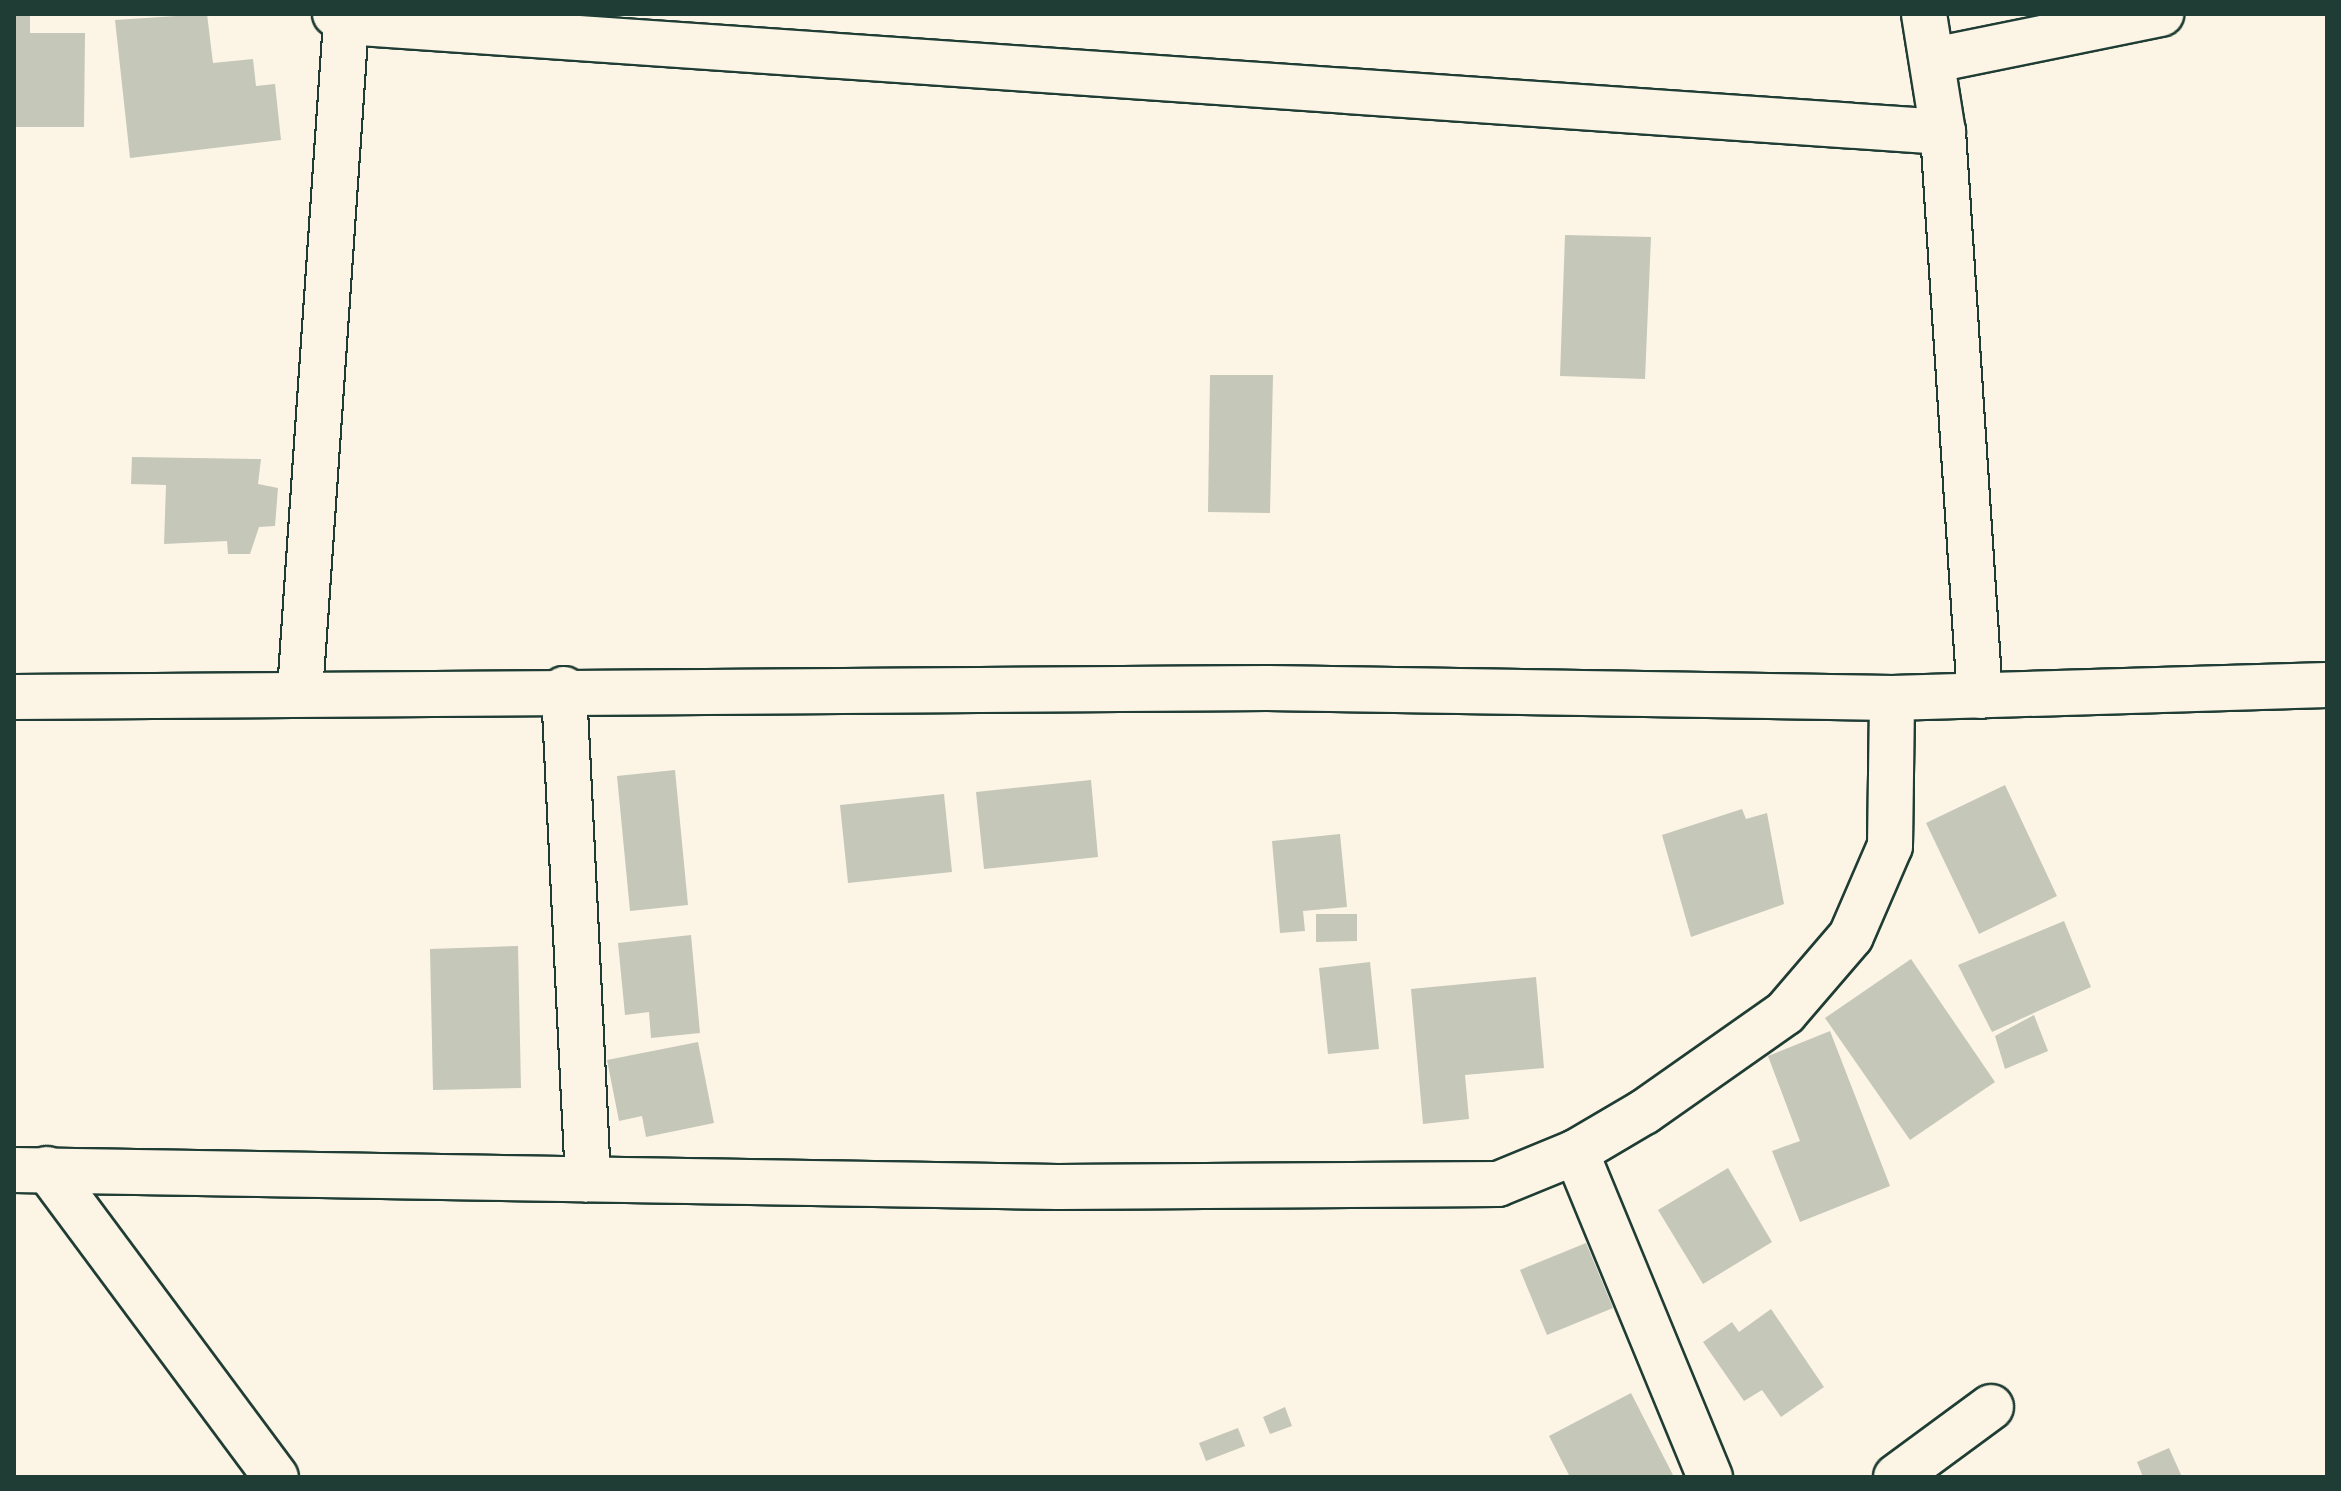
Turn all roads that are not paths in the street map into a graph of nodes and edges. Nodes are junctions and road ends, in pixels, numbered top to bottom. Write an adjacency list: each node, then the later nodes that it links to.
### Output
1 (1924, 14): 4 (street)
2 (2161, 14): 4 (street)
3 (341, 18): 5 (street); 8 (street)
4 (1934, 60): 5 (street)
5 (1943, 132): 9 (street)
6 (2327, 685): 9 (street)
7 (564, 689): 8 (street); 11 (street); 14 (street)
8 (300, 692): 10 (street)
9 (1980, 696): 11 (street)
10 (14, 697)
11 (1892, 698): 12 (street)
12 (1576, 1152): 14 (street); 17 (street)
13 (30, 1170): 14 (street); 16 (street)
14 (588, 1179)
15 (1991, 1407): 18 (street)
16 (276, 1477)
17 (1710, 1477)
18 (1896, 1477)

